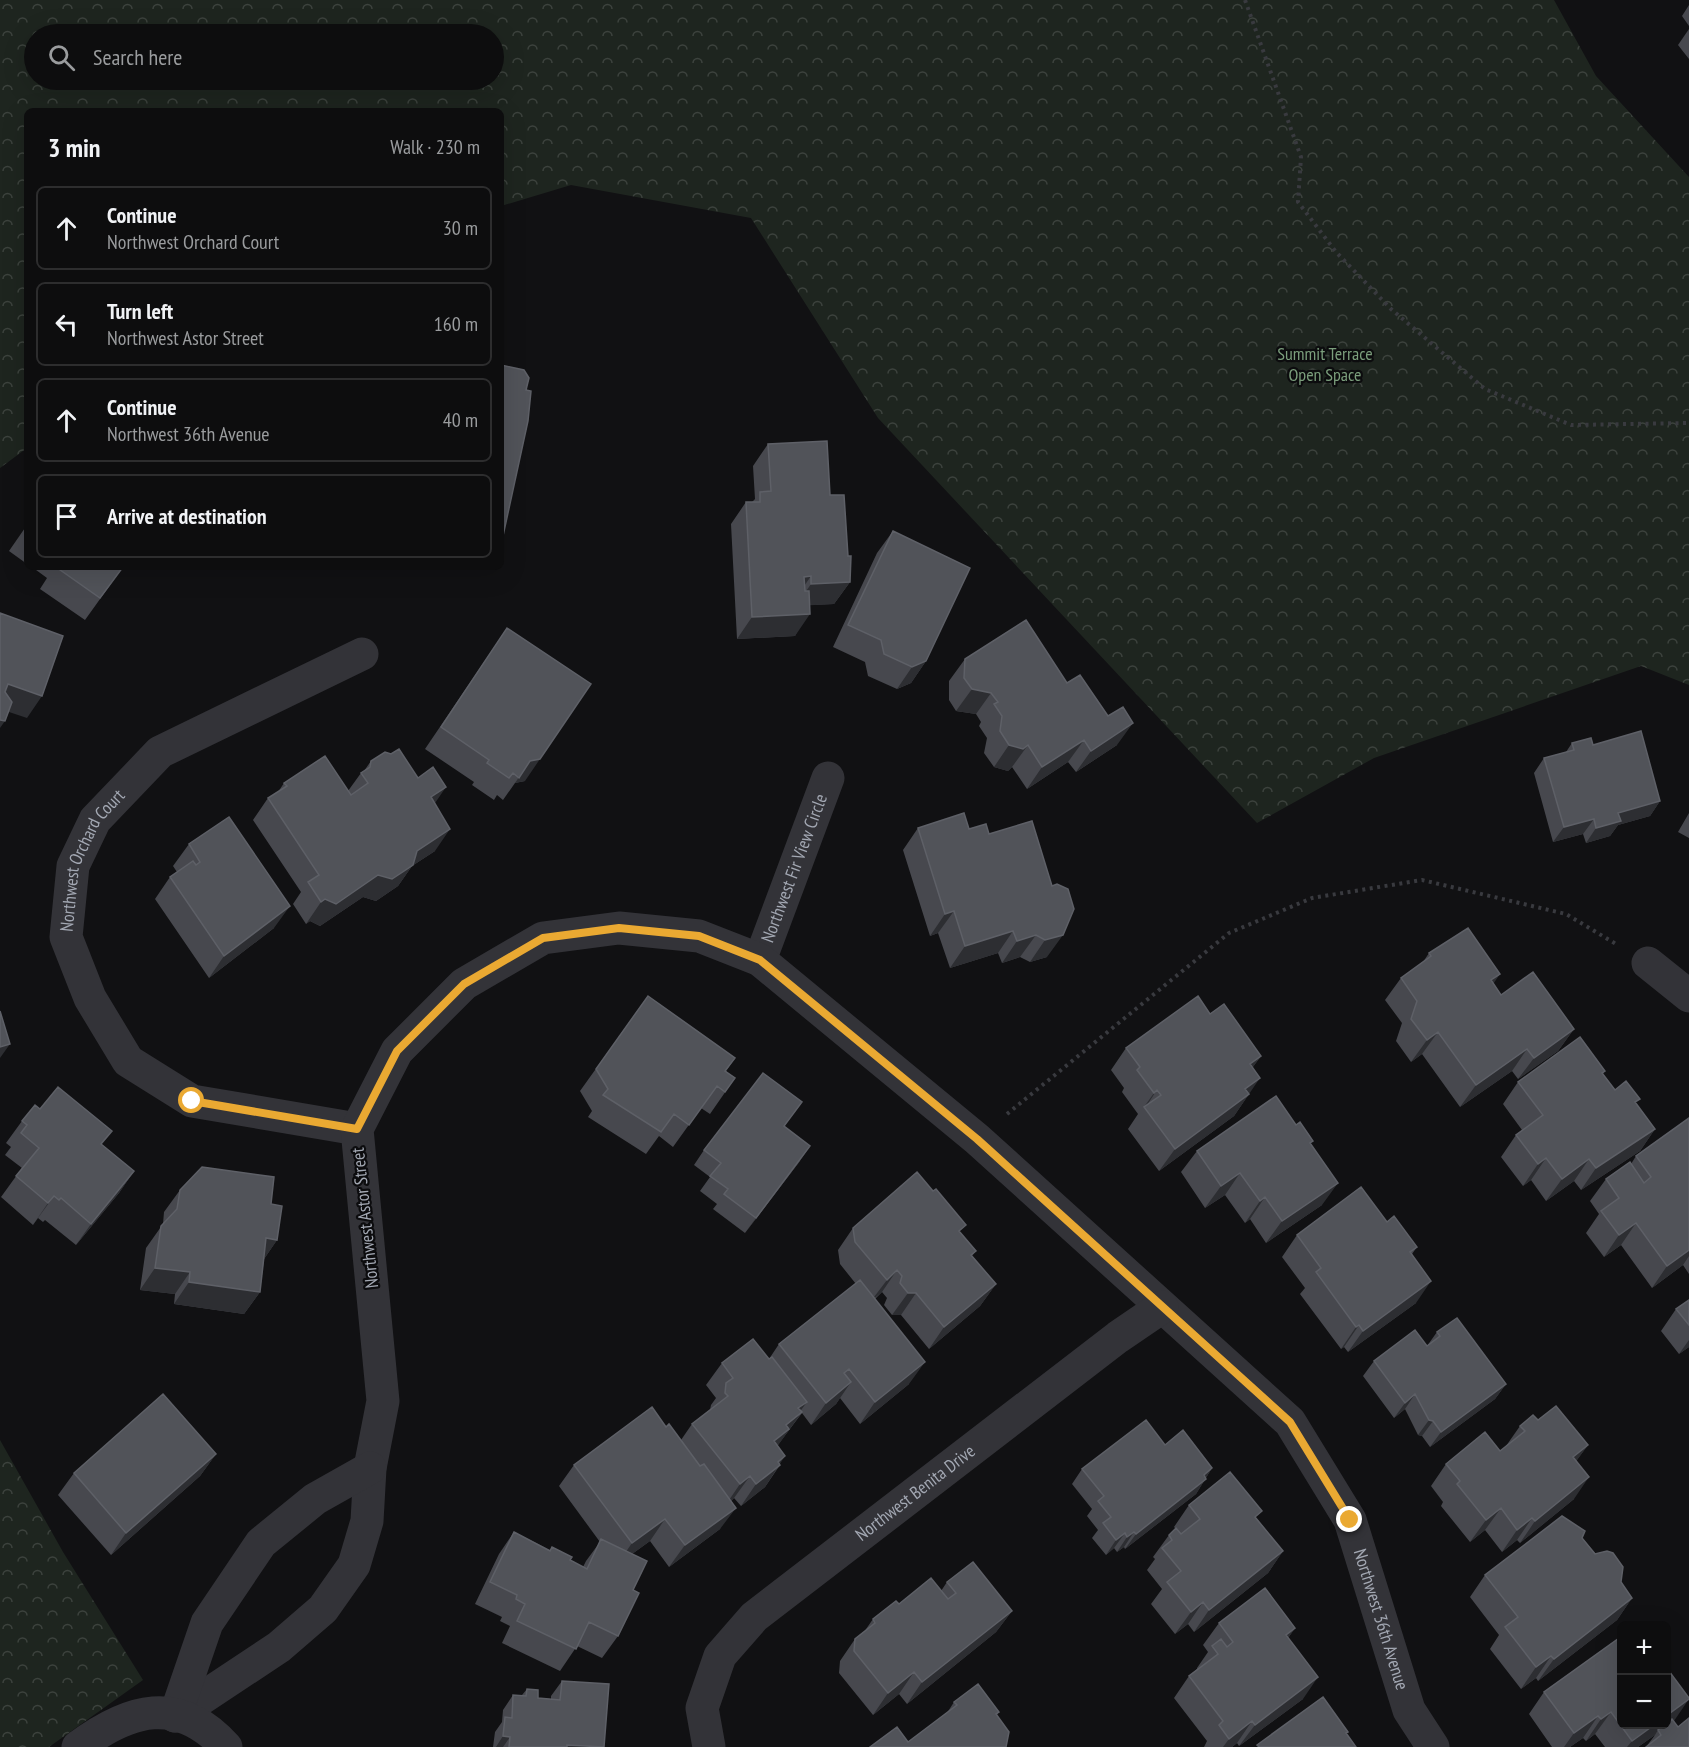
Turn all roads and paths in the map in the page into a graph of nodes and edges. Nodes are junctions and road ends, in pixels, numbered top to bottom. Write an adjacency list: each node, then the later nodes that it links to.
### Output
1 (1245, 0): 2 (path)
2 (1689, 423)
3 (362, 654): 8 (street, Northwest Orchard Court)
4 (828, 778): 5 (street, Northwest Fir View Circle)
5 (760, 960): 8 (street, Northwest Astor Street); 9 (street, Northwest Astor Street)
6 (1648, 963): 7 (street); 9 (path)
7 (1689, 996)
8 (357, 1129): 11 (street, Northwest Astor Street)
9 (977, 1139): 10 (street, Northwest Astor Street)
10 (1162, 1306): 15 (street, Northwest Benita Drive); 16 (street, Northwest 36th Avenue)
11 (370, 1468): 12 (street); 12 (street, Northwest Astor Street)
12 (175, 1716): 13 (street); 14 (street)
13 (78, 1747)
14 (226, 1747)
15 (710, 1747)
16 (1433, 1747)

